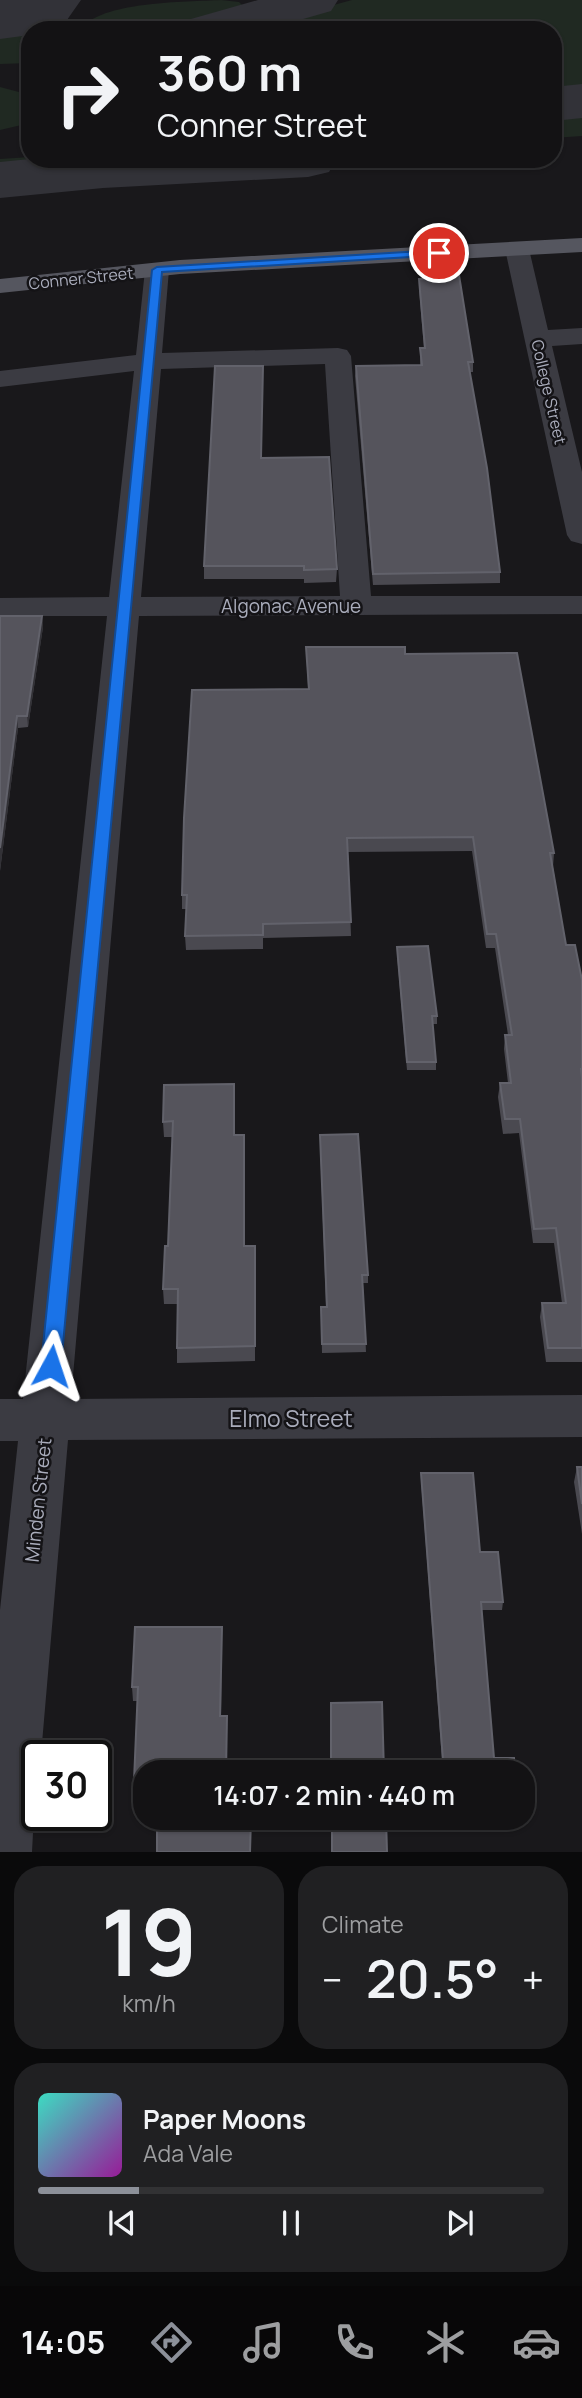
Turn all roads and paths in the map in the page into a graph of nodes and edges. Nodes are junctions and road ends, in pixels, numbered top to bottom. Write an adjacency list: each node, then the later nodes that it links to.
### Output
1 (582, 245): 2 (main road, Conner Street)
2 (517, 249): 3 (main road, Conner Street); 6 (street, College Street)
3 (157, 270): 4 (main road, Conner Street); 7 (street, Minden Street)
4 (0, 286)
5 (582, 336): 6 (street)
6 (537, 339): 9 (street, College Street)
7 (148, 361): 8 (street); 11 (street); 13 (street, Minden Street)
8 (0, 379)
9 (582, 535)
10 (582, 605): 11 (street, Algonac Avenue)
11 (356, 606): 13 (street, Algonac Avenue)
12 (0, 607): 13 (street, Algonac Avenue)
13 (123, 607): 15 (street, Minden Street)
14 (582, 1416): 15 (street, Elmo Street)
15 (23, 1420): 16 (street, Minden Street)
16 (3, 1852)

